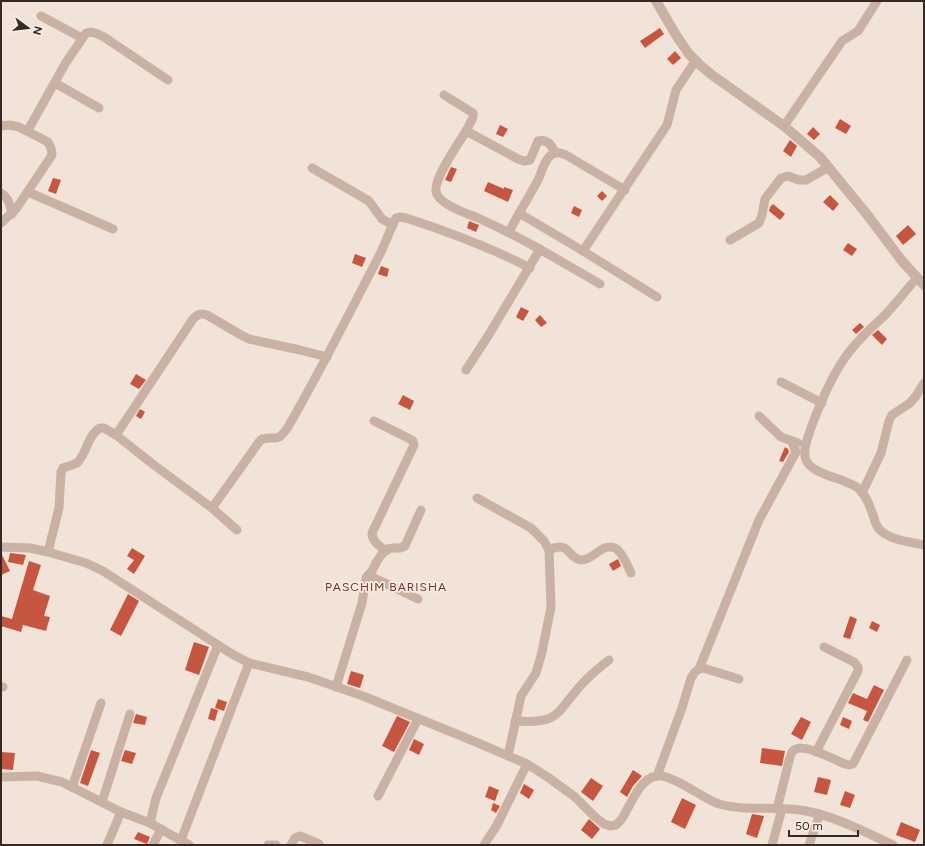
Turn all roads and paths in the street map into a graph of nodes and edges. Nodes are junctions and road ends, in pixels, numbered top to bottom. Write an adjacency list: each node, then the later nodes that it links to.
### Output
1 (656, 1): 5 (street)
2 (877, 1): 11 (street)
3 (41, 16): 4 (street)
4 (82, 38): 6 (street); 7 (street)
5 (696, 60): 11 (street); 17 (street)
6 (168, 80)
7 (55, 83): 9 (street); 13 (street)
8 (444, 95): 12 (street)
9 (99, 108)
10 (1, 126): 13 (street)
11 (784, 126): 15 (street)
12 (467, 129): 14 (street); 25 (street)
13 (28, 130): 18 (street)
14 (555, 153): 17 (street); 20 (street)
15 (829, 167): 26 (street); 30 (street)
16 (312, 168): 23 (street)
17 (625, 190): 28 (street)
18 (28, 192): 21 (street); 24 (street)
19 (1, 193): 21 (street)
20 (519, 213): 25 (street); 28 (street)
21 (12, 214): 22 (street)
22 (1, 223)
23 (393, 225): 29 (street); 33 (street)
24 (113, 229)
25 (509, 232): 27 (street)
26 (730, 240)
27 (540, 249): 29 (street); 31 (street)
28 (583, 250): 32 (street)
29 (530, 268): 34 (street)
30 (920, 282): 37 (street)
31 (600, 284)
32 (657, 297)
33 (327, 358): 40 (street); 45 (street)
34 (466, 370)
35 (781, 382): 37 (street)
36 (924, 383): 43 (street)
37 (822, 403): 42 (street)
38 (759, 416): 41 (street)
39 (374, 420): 51 (street)
40 (116, 435): 45 (street); 52 (street)
41 (792, 442): 42 (street); 61 (street)
42 (806, 445): 43 (street)
43 (862, 493): 48 (street)
44 (477, 498): 50 (street)
45 (212, 508): 47 (street)
46 (421, 510): 51 (street)
47 (237, 530)
48 (924, 545)
49 (1, 547): 52 (street)
50 (549, 550): 53 (street); 67 (street)
51 (386, 551): 54 (street)
52 (48, 552): 56 (street)
53 (631, 573)
54 (368, 575): 55 (street); 63 (street)
55 (418, 599)
56 (218, 644): 60 (street); 79 (street)
57 (824, 648): 68 (street)
58 (609, 660): 67 (street)
59 (907, 660): 68 (street)
60 (249, 663): 63 (street); 81 (street)
61 (698, 669): 62 (street); 71 (street)
62 (739, 678)
63 (336, 687): 66 (street)
64 (101, 703): 73 (street)
65 (130, 714): 75 (street)
66 (418, 719): 69 (street); 74 (street)
67 (515, 721): 69 (street)
68 (816, 752): 76 (street)
69 (508, 756): 70 (street)
70 (527, 764): 71 (street); 88 (street)
71 (656, 776): 76 (street)
72 (1, 777): 73 (street)
73 (72, 787): 75 (street)
74 (378, 796)
75 (102, 802): 77 (street)
76 (779, 809): 78 (street); 89 (street)
77 (121, 812): 79 (street); 83 (street)
78 (820, 814): 90 (street); 91 (street)
79 (150, 823): 80 (street)
80 (161, 829): 81 (street); 84 (street)
81 (185, 843)
82 (319, 844): 87 (street)
83 (107, 845)
84 (153, 845)
85 (268, 845): 86 (street)
86 (276, 845)
87 (291, 845)
88 (484, 845)
89 (772, 845)
90 (809, 845)
91 (893, 845)

